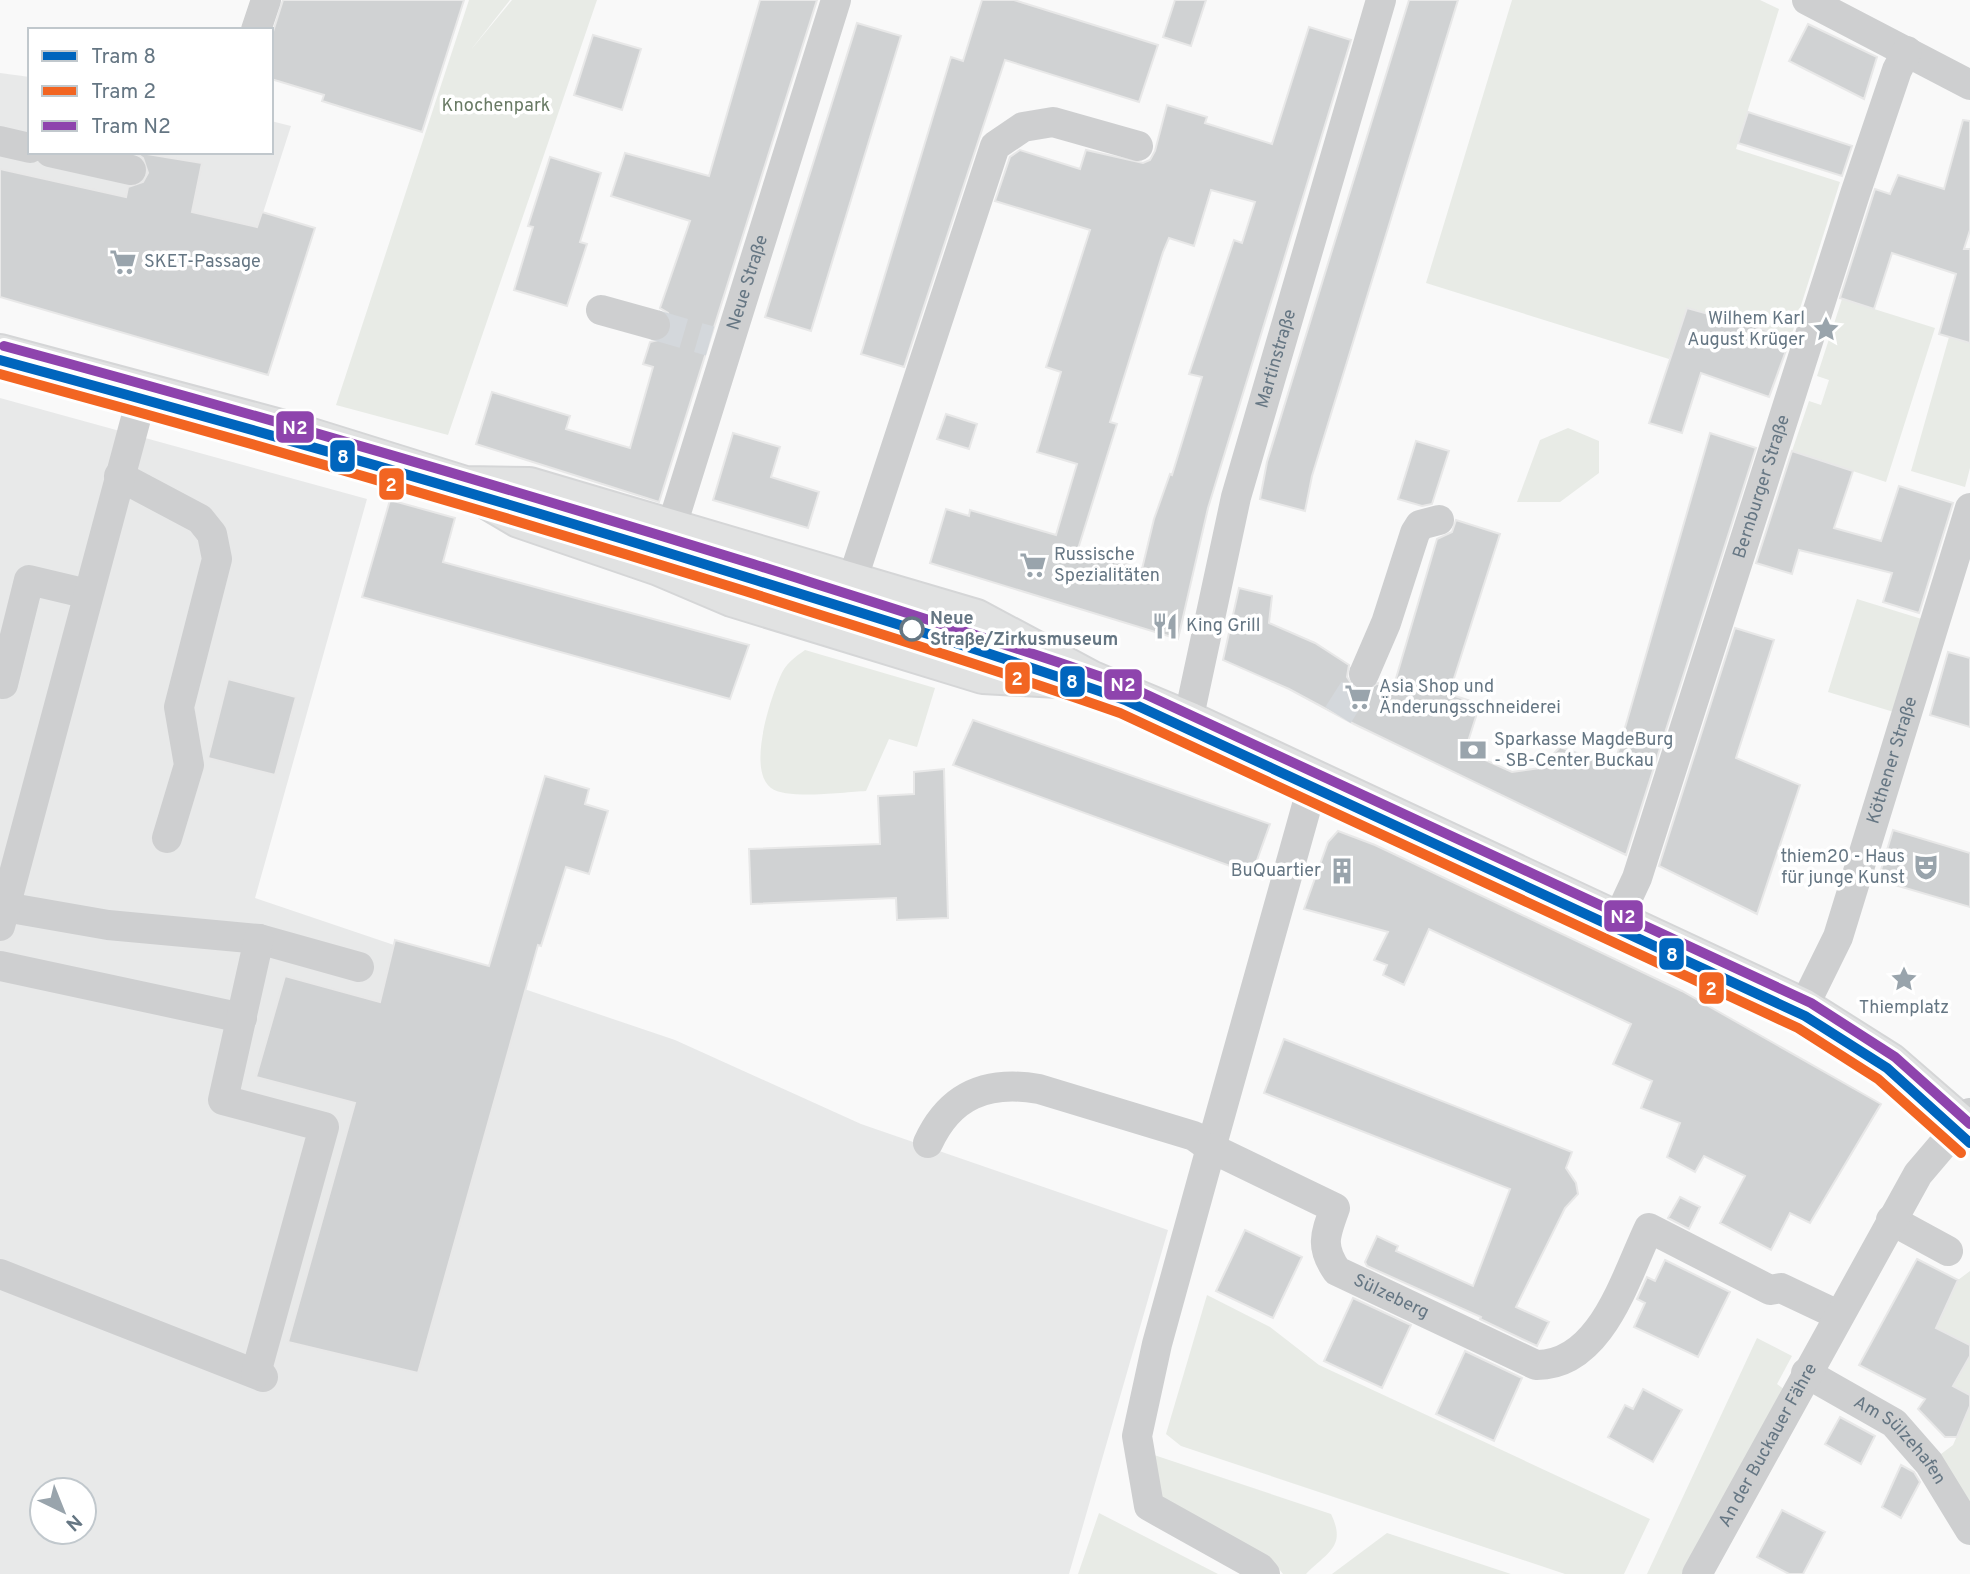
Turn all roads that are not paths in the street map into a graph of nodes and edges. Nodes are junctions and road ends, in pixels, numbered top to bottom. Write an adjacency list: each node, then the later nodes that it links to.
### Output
1 (266, 0): 5 (street)
2 (836, 0): 20 (street, Neue Straße)
3 (1381, 0): 26 (street, Martinstraße)
4 (1807, 0): 6 (street)
5 (257, 28)
6 (1907, 51): 7 (street); 30 (street, Bernburger Straße)
7 (1970, 85)
8 (0, 141): 10 (street)
9 (1138, 146): 21 (street)
10 (28, 148)
11 (59, 154): 12 (street)
12 (131, 170)
13 (601, 310): 14 (street)
14 (655, 325)
15 (0, 354): 16 (main road)
16 (142, 392): 17 (street); 20 (main road)
17 (120, 477): 22 (street); 28 (street)
18 (1970, 508): 34 (street, Köthener Straße)
19 (1439, 520): 23 (street)
20 (665, 548): 21 (main road); 24 (main road)
21 (851, 584): 24 (main road)
22 (88, 594): 25 (street); 29 (street)
23 (1364, 674)
24 (1090, 680): 26 (main road)
25 (3, 684)
26 (1188, 721): 27 (main road)
27 (1314, 780): 30 (main road); 38 (street)
28 (167, 838)
29 (3, 917): 31 (street)
30 (1617, 921): 34 (main road)
31 (260, 939): 33 (street); 35 (street)
32 (0, 966): 35 (street)
33 (359, 967)
34 (1803, 1008): 36 (main road)
35 (242, 1018): 41 (street)
36 (1967, 1129): 39 (street, An der Buckauer Fähre)
37 (928, 1143): 38 (street, Sülzeberg)
38 (1211, 1148): 42 (street, Sülzeberg); 45 (street)
39 (1891, 1220): 40 (street); 42 (street, An der Buckauer Fähre)
40 (1948, 1251)
41 (0, 1274)
42 (1838, 1315): 43 (street, An der Buckauer Fähre)
43 (1806, 1373): 44 (street, Am Sülzehafen); 46 (street, An der Buckauer Fähre)
44 (1970, 1530)
45 (1265, 1574)
46 (1697, 1574)

